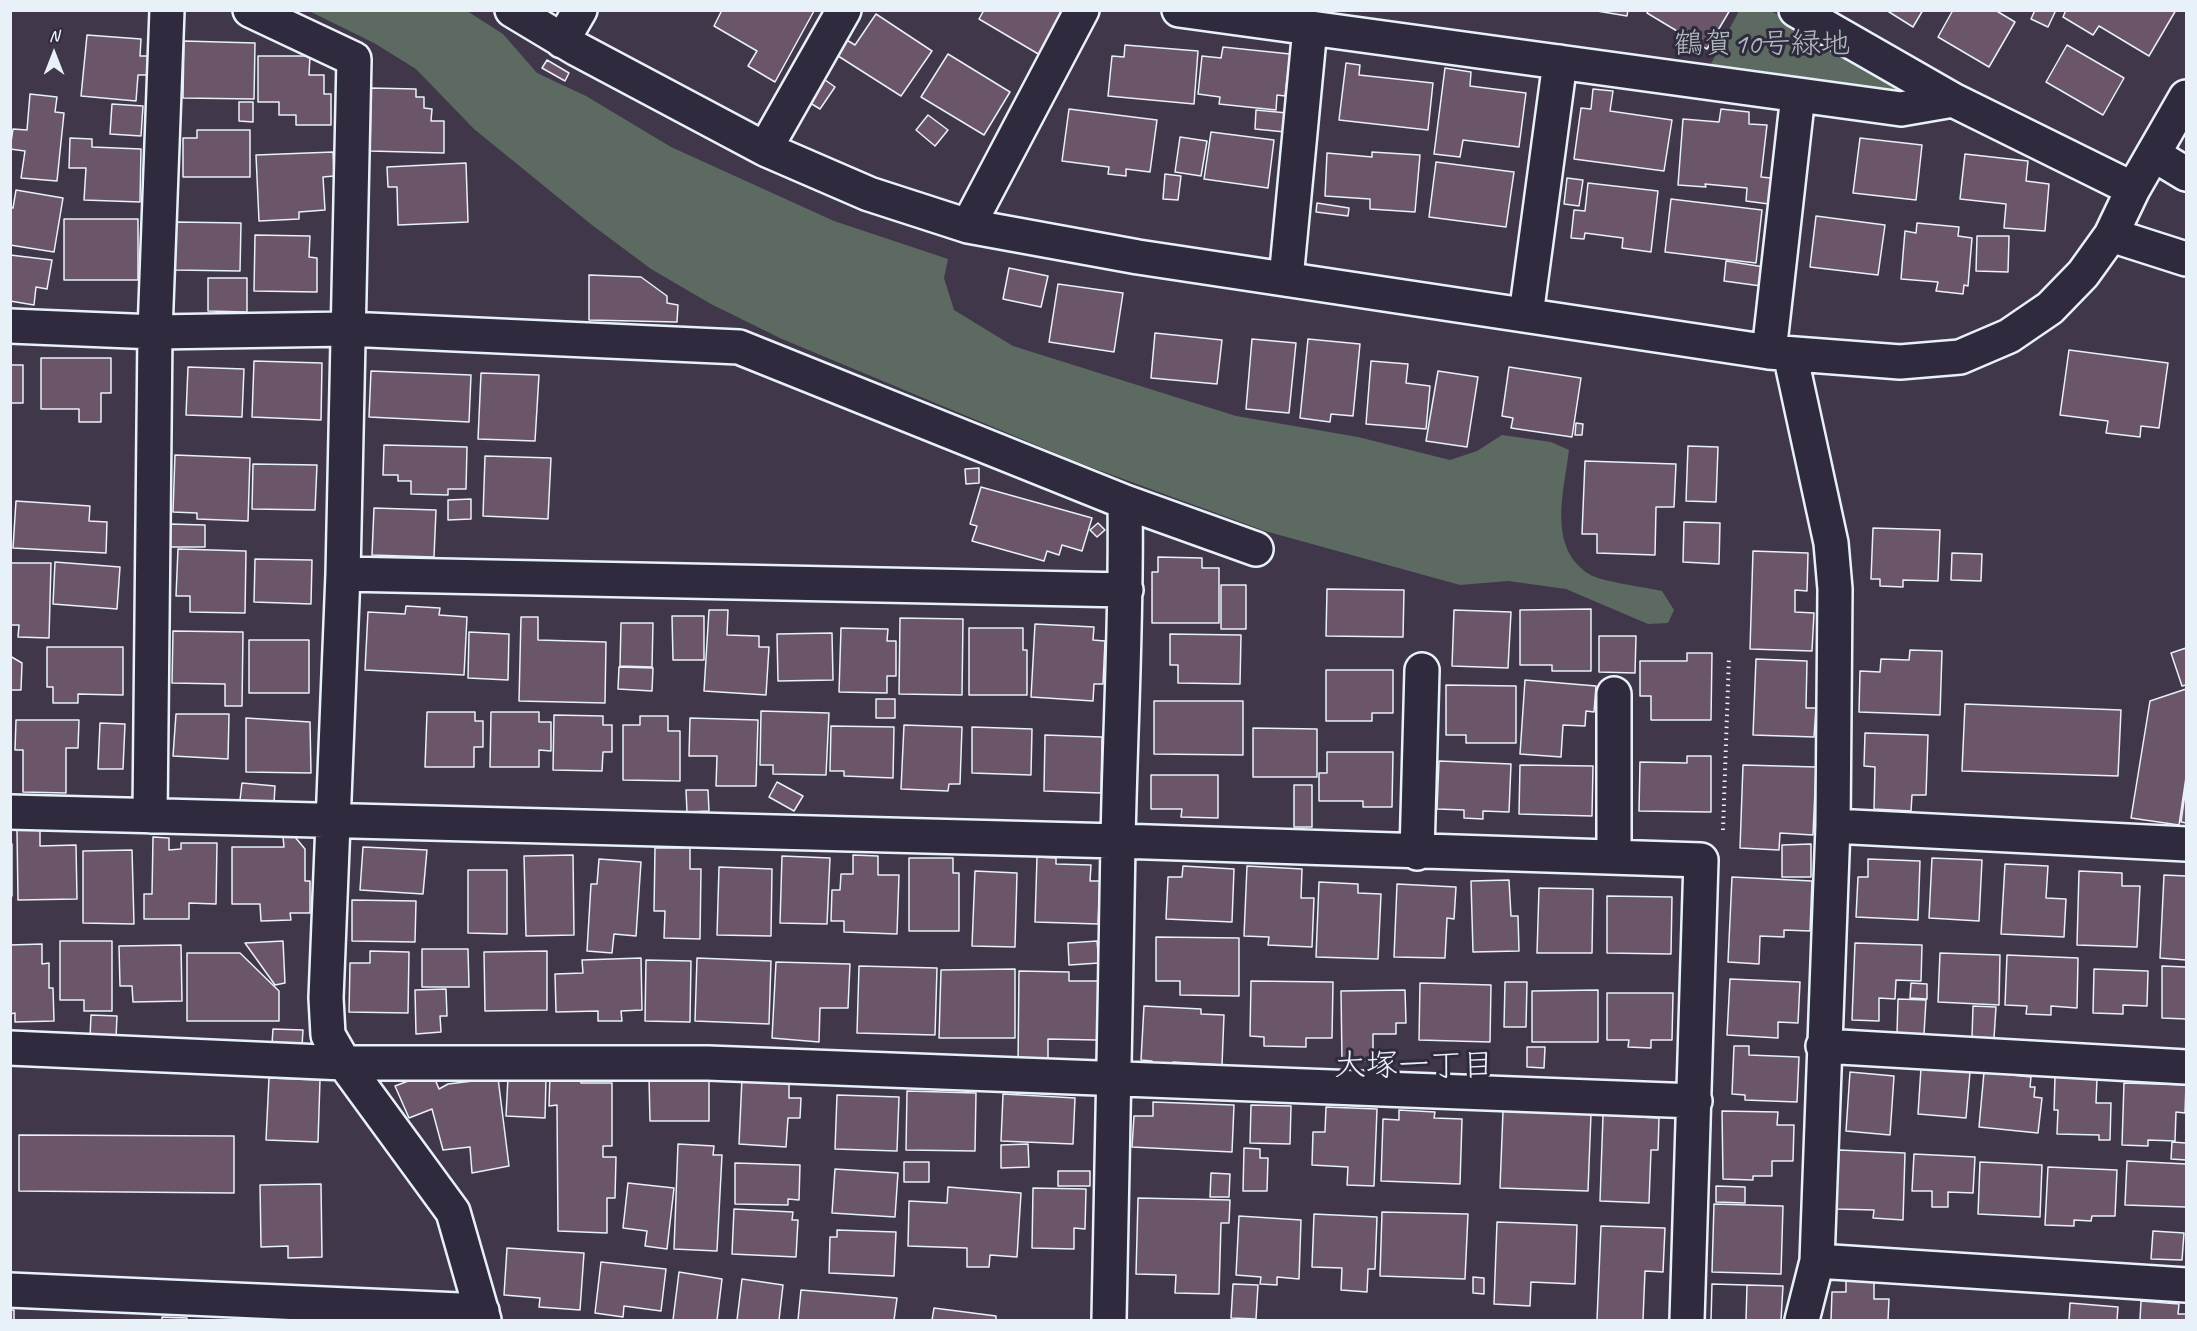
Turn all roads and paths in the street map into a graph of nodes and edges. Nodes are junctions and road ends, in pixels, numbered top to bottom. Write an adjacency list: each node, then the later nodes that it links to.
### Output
1 (167, 10): 26 (street)
2 (250, 10): 25 (street)
3 (512, 10): 10 (street)
4 (580, 10): 10 (street)
5 (844, 10): 15 (street)
6 (1082, 10): 19 (street)
7 (1179, 10): 9 (street)
8 (1796, 10): 14 (street)
9 (1310, 28): 11 (street); 22 (street)
10 (562, 41): 15 (street)
11 (1560, 62): 12 (street); 23 (street)
12 (1798, 95): 14 (street); 27 (street)
13 (2187, 97): 16 (street)
14 (1953, 100): 18 (street)
15 (765, 149): 19 (street)
16 (2153, 154): 17 (street); 18 (street)
17 (2187, 174)
18 (2133, 189): 20 (street)
19 (968, 226): 22 (street)
20 (2111, 235): 21 (street); 27 (street)
21 (2187, 259)
22 (1286, 279): 23 (street)
23 (1526, 315): 27 (street)
24 (10, 326): 26 (street)
25 (347, 329): 26 (street); 28 (street); 30 (street)
26 (155, 332): 36 (street)
27 (1780, 353): 38 (street)
28 (1125, 502): 29 (street); 31 (street)
29 (1256, 549)
30 (343, 574): 31 (street); 37 (street)
31 (1126, 590): 39 (street)
32 (1729, 657): 43 (path)
33 (1422, 670): 41 (street)
34 (1614, 694): 42 (street)
35 (10, 812): 36 (street)
36 (150, 816): 37 (street)
37 (334, 821): 39 (street); 46 (street)
38 (1833, 826): 40 (street); 44 (street)
39 (1118, 841): 41 (street); 48 (street)
40 (2187, 844)
41 (1417, 853): 42 (street)
42 (1614, 857): 43 (street)
43 (1701, 860): 49 (street)
44 (1823, 1046): 47 (street); 50 (street)
45 (10, 1048): 46 (street)
46 (344, 1063): 48 (street); 53 (street)
47 (2187, 1067)
48 (1116, 1079): 49 (street); 54 (street)
49 (1695, 1101): 55 (street)
50 (1817, 1261): 51 (street); 56 (street)
51 (2187, 1285)
52 (10, 1290): 53 (street)
53 (483, 1316)
54 (1108, 1320)
55 (1687, 1320)
56 (1802, 1320)

